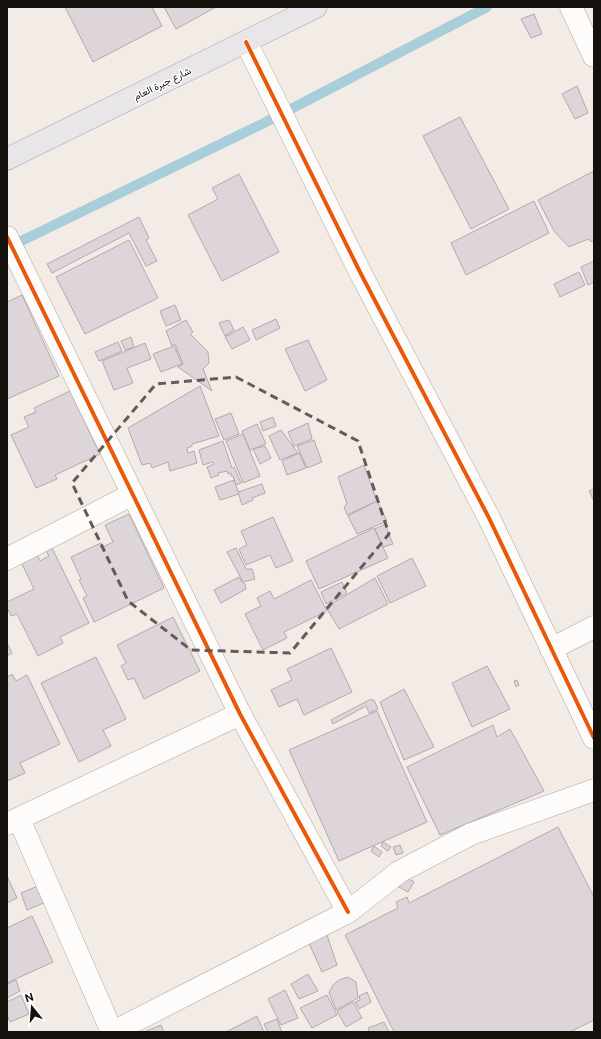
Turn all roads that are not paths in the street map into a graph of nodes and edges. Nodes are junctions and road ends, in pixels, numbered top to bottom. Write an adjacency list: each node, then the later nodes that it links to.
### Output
1 (316, 7): 3 (main road, شارع جبرة العام)
2 (571, 7): 4 (street)
3 (246, 42): 5 (main road, شارع جبرة العام); 10 (street)
4 (594, 56)
5 (7, 159)
6 (7, 237): 7 (street)
7 (133, 494): 8 (street); 11 (street)
8 (7, 559)
9 (594, 627): 10 (street)
10 (551, 649): 12 (street)
11 (240, 714): 14 (street); 15 (street)
12 (594, 738)
13 (594, 790): 15 (street)
14 (13, 822): 16 (street)
15 (348, 912): 16 (street)
16 (113, 1032)

